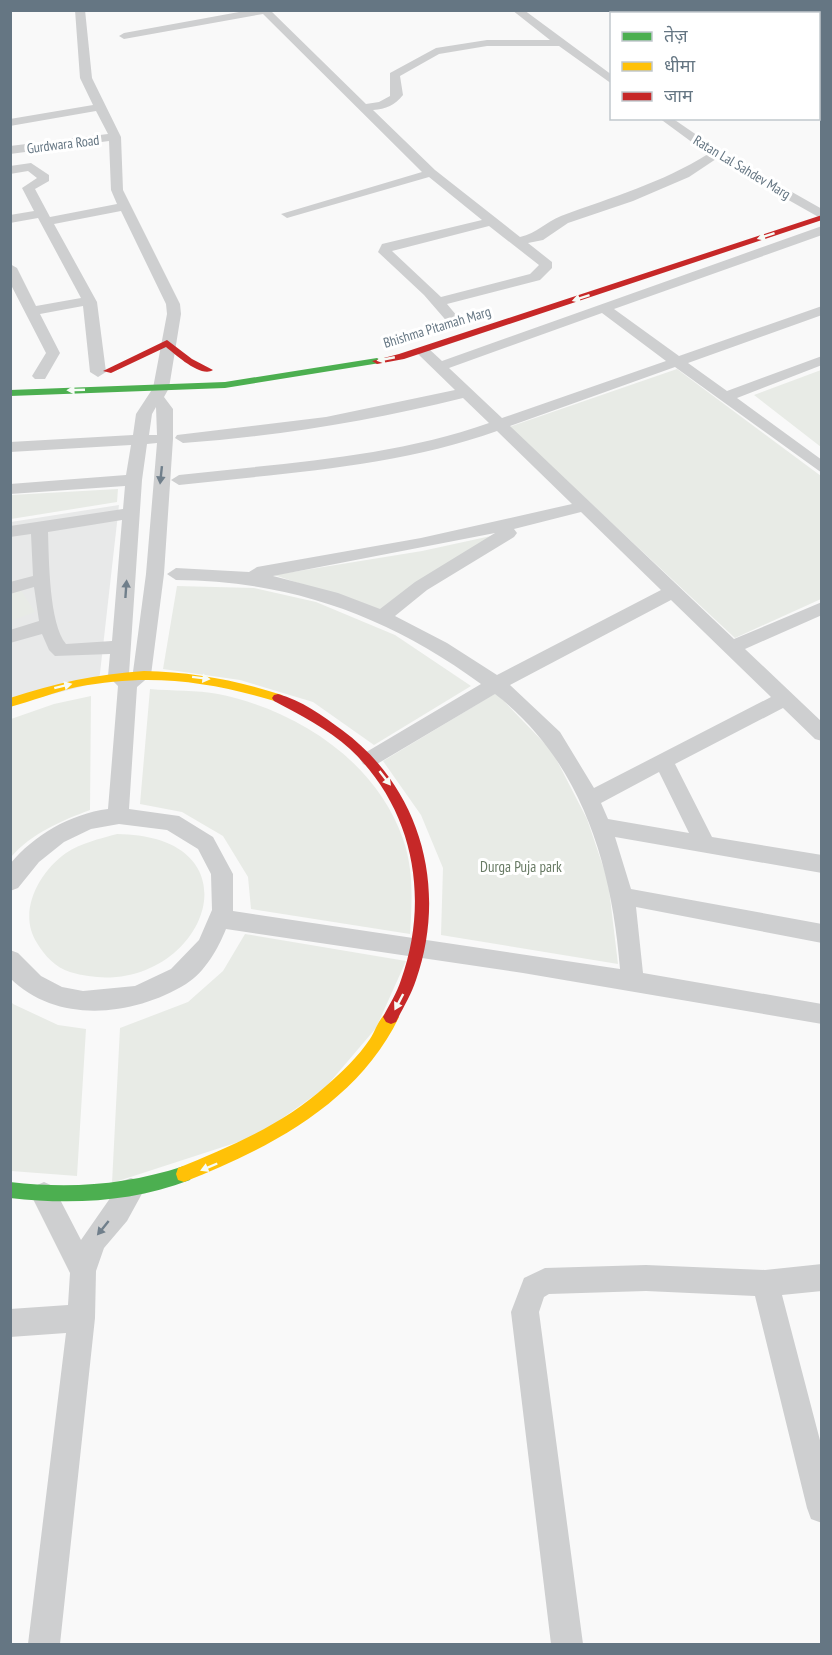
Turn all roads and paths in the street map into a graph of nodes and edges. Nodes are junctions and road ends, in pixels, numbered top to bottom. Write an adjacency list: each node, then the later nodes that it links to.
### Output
1 (80, 10): 7 (street)
2 (264, 11): 4 (street); 8 (street)
3 (522, 14): 5 (street)
4 (124, 36)
5 (561, 44): 6 (street); 8 (street)
6 (610, 80)
7 (99, 107): 10 (street); 11 (street)
8 (364, 107): 15 (street)
9 (667, 120): 13 (street, Ratan Lal Sahdev Marg)
10 (10, 123)
11 (115, 137): 12 (street, Gurdwara Road); 17 (street)
12 (10, 150)
13 (717, 154): 19 (street, Ratan Lal Sahdev Marg); 25 (street)
14 (10, 170): 20 (street)
15 (432, 173): 18 (street); 22 (street)
16 (822, 202): 23 (main road)
17 (125, 206): 20 (street); 34 (street)
18 (287, 214)
19 (822, 216): 35 (main road, Bhishma Pitamah Marg, one-way to 35)
20 (44, 217): 21 (street); 27 (street)
21 (10, 219)
22 (494, 221): 25 (street); 28 (street)
23 (742, 228)
24 (822, 230): 29 (street)
25 (520, 241): 28 (street)
26 (11, 269): 31 (street)
27 (89, 301): 31 (street); 42 (street)
28 (437, 302): 33 (street)
29 (602, 307): 39 (street); 40 (street)
30 (822, 310): 39 (street)
31 (31, 311): 43 (street)
32 (469, 318): 33 (main road, Bhishma Pitamah Marg)
33 (449, 324)
34 (167, 343): 41 (street); 41 (main road); 42 (main road)
35 (423, 351): 40 (street); 46 (main road, Bhishma Pitamah Marg, one-way to 46)
36 (331, 354): 38 (main road)
37 (822, 360): 47 (street)
38 (275, 363)
39 (678, 363): 47 (street); 48 (street)
40 (441, 366): 44 (street)
41 (153, 370): 42 (main road); 46 (street)
42 (97, 372)
43 (41, 376)
44 (467, 392): 48 (street); 49 (street)
45 (10, 393): 46 (main road, Bhishma Pitamah Marg, one-way to 45)
46 (159, 393): 49 (street); 50 (street)
47 (726, 396): 52 (street)
48 (500, 426): 54 (street); 56 (street)
49 (174, 439): 50 (street); 72 (street, one-way to 72)
50 (139, 440): 51 (street); 53 (street)
51 (10, 447)
52 (822, 468)
53 (134, 480): 55 (street); 57 (street)
54 (179, 480)
55 (10, 489)
56 (583, 506): 58 (street); 65 (street)
57 (132, 513): 59 (street); 70 (street, one-way to 57)
58 (526, 522): 62 (street); 67 (street)
59 (39, 527): 60 (street); 63 (street)
60 (10, 532)
61 (176, 574): 62 (street)
62 (240, 576): 67 (street)
63 (42, 579): 64 (street); 68 (street)
64 (10, 588)
65 (671, 592): 71 (street); 73 (street)
66 (822, 608): 71 (street)
67 (383, 616): 73 (street)
68 (48, 625): 69 (street); 70 (street)
69 (10, 637)
70 (122, 647): 72 (street)
71 (730, 648): 74 (street)
72 (130, 678): 75 (main road, one-way to 72); 77 (main road, one-way to 77); 80 (street)
73 (496, 684): 77 (street); 79 (street)
74 (783, 699): 76 (street); 78 (street)
75 (10, 702)
76 (822, 734)
77 (370, 759): 88 (main road, one-way to 88)
78 (663, 760): 79 (street); 82 (street)
79 (588, 800): 81 (street)
80 (118, 816): 84 (street); 86 (street)
81 (599, 826): 82 (street); 85 (street)
82 (705, 844): 83 (street)
83 (822, 864)
84 (10, 882)
85 (623, 896): 87 (street); 90 (street)
86 (223, 919): 88 (street); 89 (street)
87 (822, 934)
88 (420, 947): 90 (street); 93 (main road, one-way to 93)
89 (10, 960)
90 (632, 980): 91 (street)
91 (822, 1014)
92 (10, 1190): 94 (main road)
93 (131, 1190): 94 (main road); 95 (street, one-way to 95)
94 (44, 1195): 95 (street)
95 (83, 1270): 98 (street)
96 (822, 1277): 97 (street)
97 (765, 1283): 100 (street); 102 (street)
98 (81, 1318): 99 (street); 101 (street)
99 (10, 1323)
100 (822, 1508)
101 (44, 1644)
102 (567, 1644)

